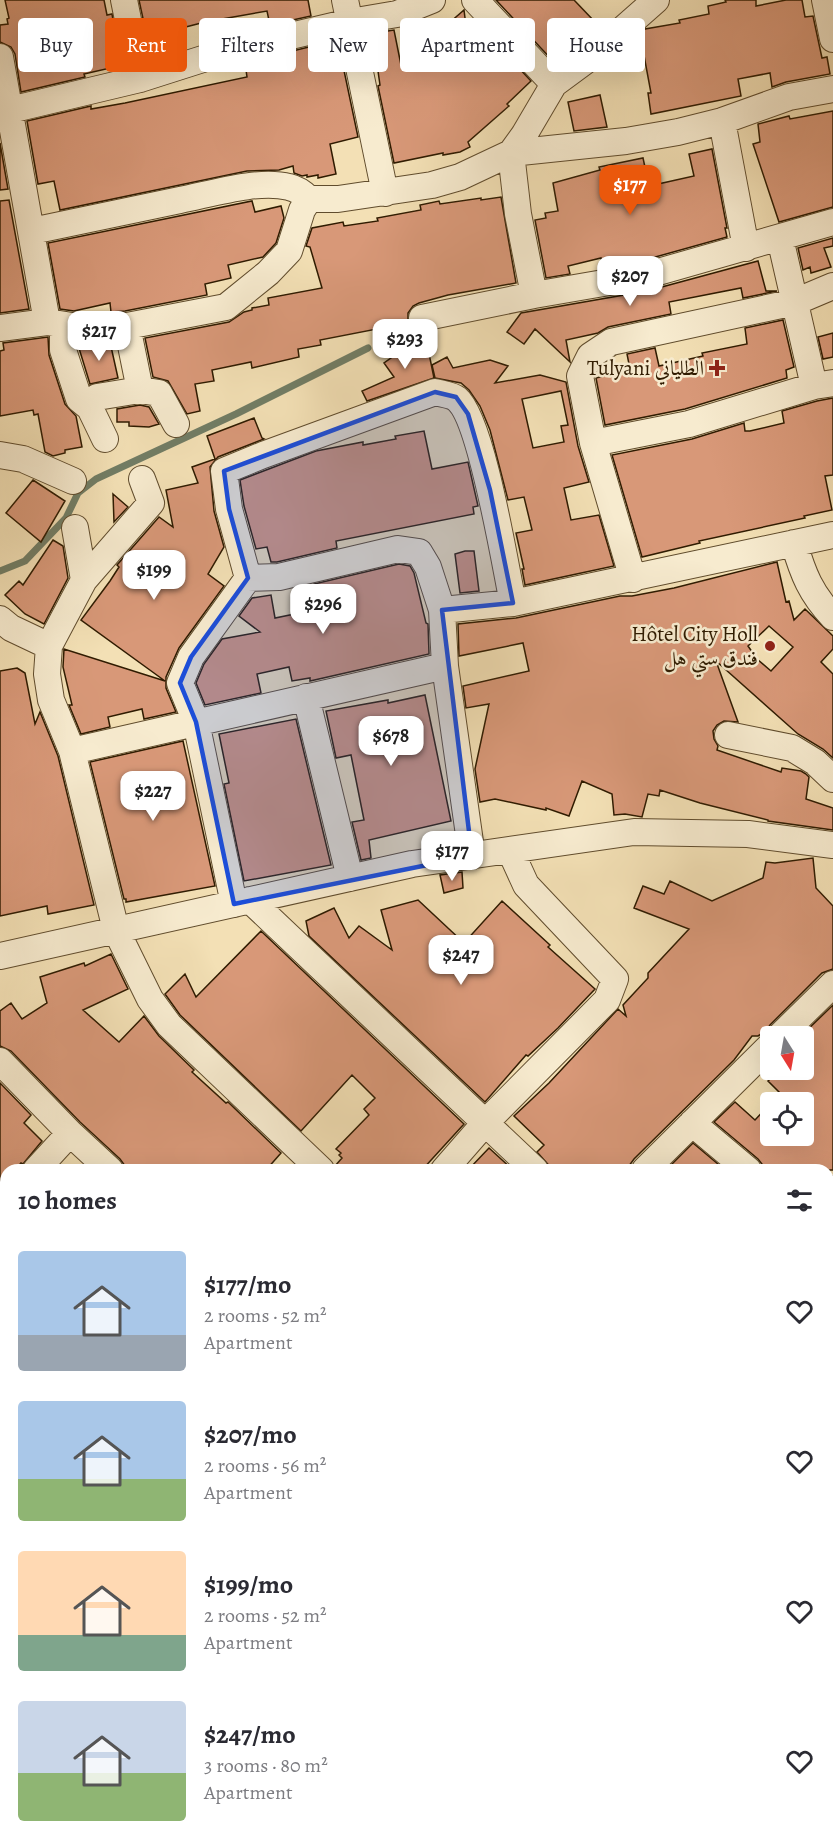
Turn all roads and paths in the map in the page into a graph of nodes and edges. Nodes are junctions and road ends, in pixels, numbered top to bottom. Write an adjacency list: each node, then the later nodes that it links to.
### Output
1 (124, 0): 9 (street)
2 (432, 0): 6 (street)
3 (475, 0): 10 (street)
4 (656, 0): 10 (street)
5 (825, 0): 7 (street)
6 (347, 11): 9 (street); 15 (street)
7 (833, 39)
8 (0, 57): 12 (street)
9 (140, 79): 12 (street)
10 (554, 84): 14 (street)
11 (833, 89): 13 (street)
12 (10, 110): 18 (street)
13 (722, 121): 14 (street); 20 (street)
14 (511, 153): 15 (street); 22 (street)
15 (385, 192): 16 (street)
16 (309, 199): 18 (street); 26 (street)
17 (833, 222): 19 (street)
18 (32, 231): 25 (street)
19 (780, 238): 20 (street); 23 (street)
20 (746, 248): 22 (street)
21 (833, 286): 23 (street)
22 (534, 295): 24 (street)
23 (795, 302): 28 (street); 33 (street)
24 (422, 318)
25 (55, 323): 26 (street); 27 (street); 30 (street)
26 (127, 326): 29 (street)
27 (0, 328)
28 (823, 384): 33 (street)
29 (140, 390): 30 (street); 31 (street)
30 (90, 408): 32 (street)
31 (176, 424)
32 (105, 439)
33 (593, 443): 41 (street)
34 (0, 455): 36 (street)
35 (142, 478): 42 (street)
36 (73, 481)
37 (75, 528): 42 (street)
38 (833, 535): 39 (street)
39 (794, 543): 41 (street); 45 (street)
40 (248, 578): 43 (street); 44 (street); 50 (street)
41 (633, 579): 43 (street)
42 (84, 580): 47 (street)
43 (513, 603): 44 (street)
44 (442, 610): 48 (street)
45 (833, 617)
46 (0, 619): 47 (street)
47 (49, 646): 52 (street)
48 (445, 666): 49 (street); 56 (street)
49 (306, 697): 50 (street); 57 (street)
50 (196, 722): 52 (street); 58 (street)
51 (728, 735): 53 (street)
52 (72, 751): 59 (street)
53 (833, 779)
54 (833, 845): 55 (street)
55 (510, 850): 56 (street); 65 (street)
56 (472, 856): 57 (street)
57 (350, 878): 58 (street)
58 (242, 902): 59 (street); 65 (street)
59 (116, 930): 60 (street); 70 (street)
60 (0, 956)
61 (833, 984): 62 (street)
62 (790, 1026)
63 (760, 1056): 66 (street)
64 (0, 1060): 67 (street)
65 (485, 1123): 71 (street); 72 (street)
66 (692, 1123): 73 (street); 74 (street)
67 (69, 1133): 68 (street); 69 (street)
68 (41, 1164)
69 (103, 1164)
70 (315, 1164)
71 (449, 1164)
72 (529, 1164)
73 (651, 1164)
74 (741, 1164)

